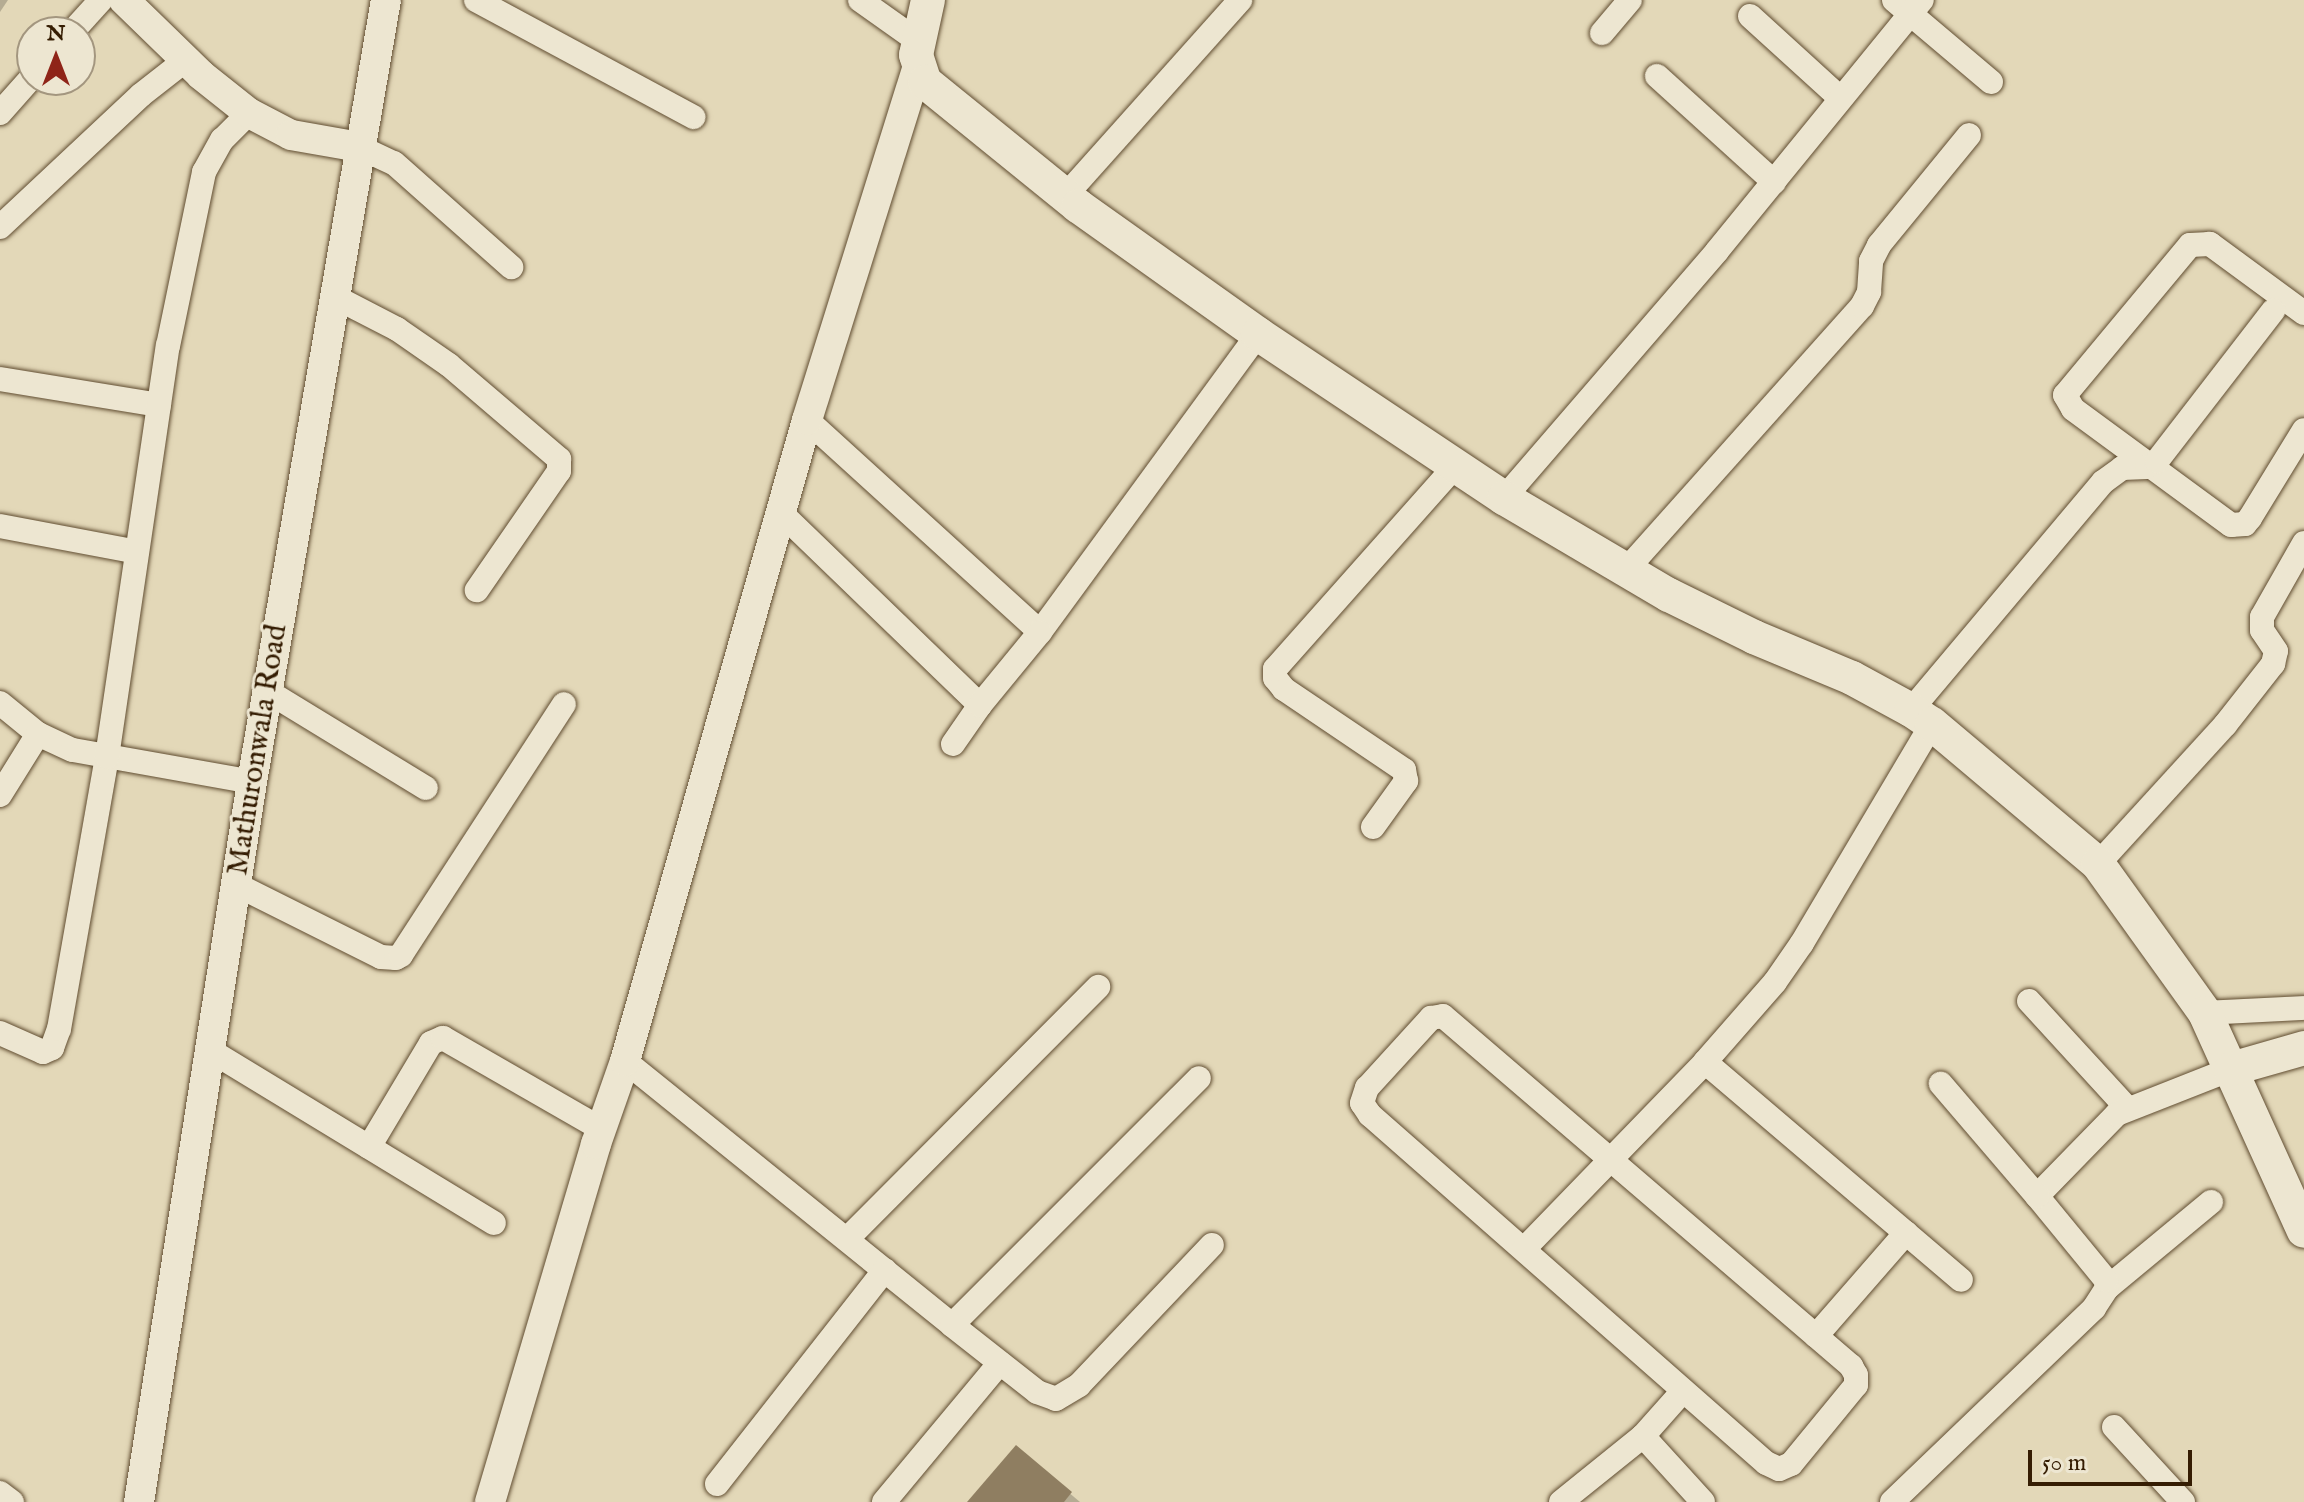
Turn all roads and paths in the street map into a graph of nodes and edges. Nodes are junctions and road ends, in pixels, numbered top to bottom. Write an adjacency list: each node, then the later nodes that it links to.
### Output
1 (101, 0): 10 (street)
2 (124, 0): 14 (street)
3 (386, 0): 23 (street, Mathuronwala Road)
4 (476, 0): 21 (street)
5 (860, 0): 13 (street)
6 (928, 0): 13 (main road)
7 (1240, 0): 25 (street)
8 (1630, 0): 12 (street)
9 (1909, 5): 16 (street); 18 (street)
10 (86, 16)
11 (1750, 16): 18 (street)
12 (1602, 33)
13 (918, 53): 25 (main road); 34 (street)
14 (187, 59): 20 (street); 26 (street)
15 (1657, 76): 24 (street)
16 (1991, 82)
17 (16, 95): 19 (street)
18 (1840, 98): 24 (street)
19 (0, 113)
20 (249, 113): 23 (street); 33 (street)
21 (693, 117)
22 (1969, 135): 43 (street)
23 (359, 147): 27 (street); 28 (street, Mathuronwala Road)
24 (1774, 182): 38 (street)
25 (1065, 196): 31 (main road)
26 (0, 227)
27 (511, 267)
28 (335, 297): 44 (street); 46 (street, Mathuronwala Road)
29 (2273, 311): 37 (street)
30 (2304, 313): 37 (street)
31 (1258, 334): 36 (main road); 45 (street)
32 (0, 379): 33 (street)
33 (159, 405): 42 (street)
34 (807, 420): 39 (street); 45 (street)
35 (2304, 430): 37 (street)
36 (1457, 464): 38 (main road); 57 (street)
37 (2147, 467): 50 (street)
38 (1504, 498): 43 (main road)
39 (780, 512): 49 (street); 67 (street)
40 (0, 526): 42 (street)
41 (2304, 543): 58 (street)
42 (137, 552): 53 (street)
43 (1626, 570): 50 (main road)
44 (477, 590)
45 (1040, 632): 49 (street)
46 (267, 691): 54 (street, Mathuronwala Road); 55 (street)
47 (0, 703): 51 (street)
48 (564, 704): 59 (street)
49 (980, 705): 52 (street)
50 (1921, 717): 58 (main road); 68 (street)
51 (38, 734): 53 (street); 56 (street)
52 (953, 744)
53 (107, 757): 54 (street); 64 (street)
54 (252, 782): 59 (street, Mathuronwala Road)
55 (426, 788)
56 (0, 795)
57 (1373, 827)
58 (2098, 864): 63 (main road)
59 (237, 885): 66 (street, Mathuronwala Road)
60 (1098, 987): 81 (street)
61 (2029, 1001): 72 (street)
62 (2304, 1008): 63 (street)
63 (2205, 1013): 69 (main road)
64 (0, 1033)
65 (2304, 1048): 69 (main road)
66 (211, 1051): 74 (street); 97 (street, Mathuronwala Road)
67 (625, 1061): 73 (street); 81 (street)
68 (1705, 1062): 75 (street); 80 (street)
69 (2231, 1069): 72 (street); 79 (main road)
70 (1199, 1078): 87 (street)
71 (1941, 1084): 76 (street)
72 (2127, 1108): 76 (street)
73 (601, 1129): 74 (street); 98 (street)
74 (369, 1147): 78 (street)
75 (1611, 1158): 83 (street); 83 (street); 88 (street)
76 (2037, 1196): 86 (street)
77 (2211, 1202): 86 (street)
78 (494, 1223)
79 (2304, 1231)
80 (1906, 1233): 85 (street); 88 (street)
81 (847, 1239): 84 (street)
82 (1212, 1245): 89 (street)
83 (1524, 1249): 90 (street)
84 (885, 1270): 87 (street); 93 (street)
85 (1961, 1280)
86 (2107, 1288): 102 (street)
87 (952, 1325): 89 (street)
88 (1816, 1336): 90 (street)
89 (1000, 1363): 99 (street)
90 (1683, 1391): 92 (street)
91 (2114, 1427): 95 (street)
92 (1643, 1436): 100 (street); 101 (street)
93 (717, 1484)
94 (0, 1493): 96 (street)
95 (2168, 1497)
96 (12, 1502)
97 (139, 1502)
98 (490, 1502)
99 (884, 1502)
100 (1561, 1502)
101 (1703, 1502)
102 (1892, 1502)

